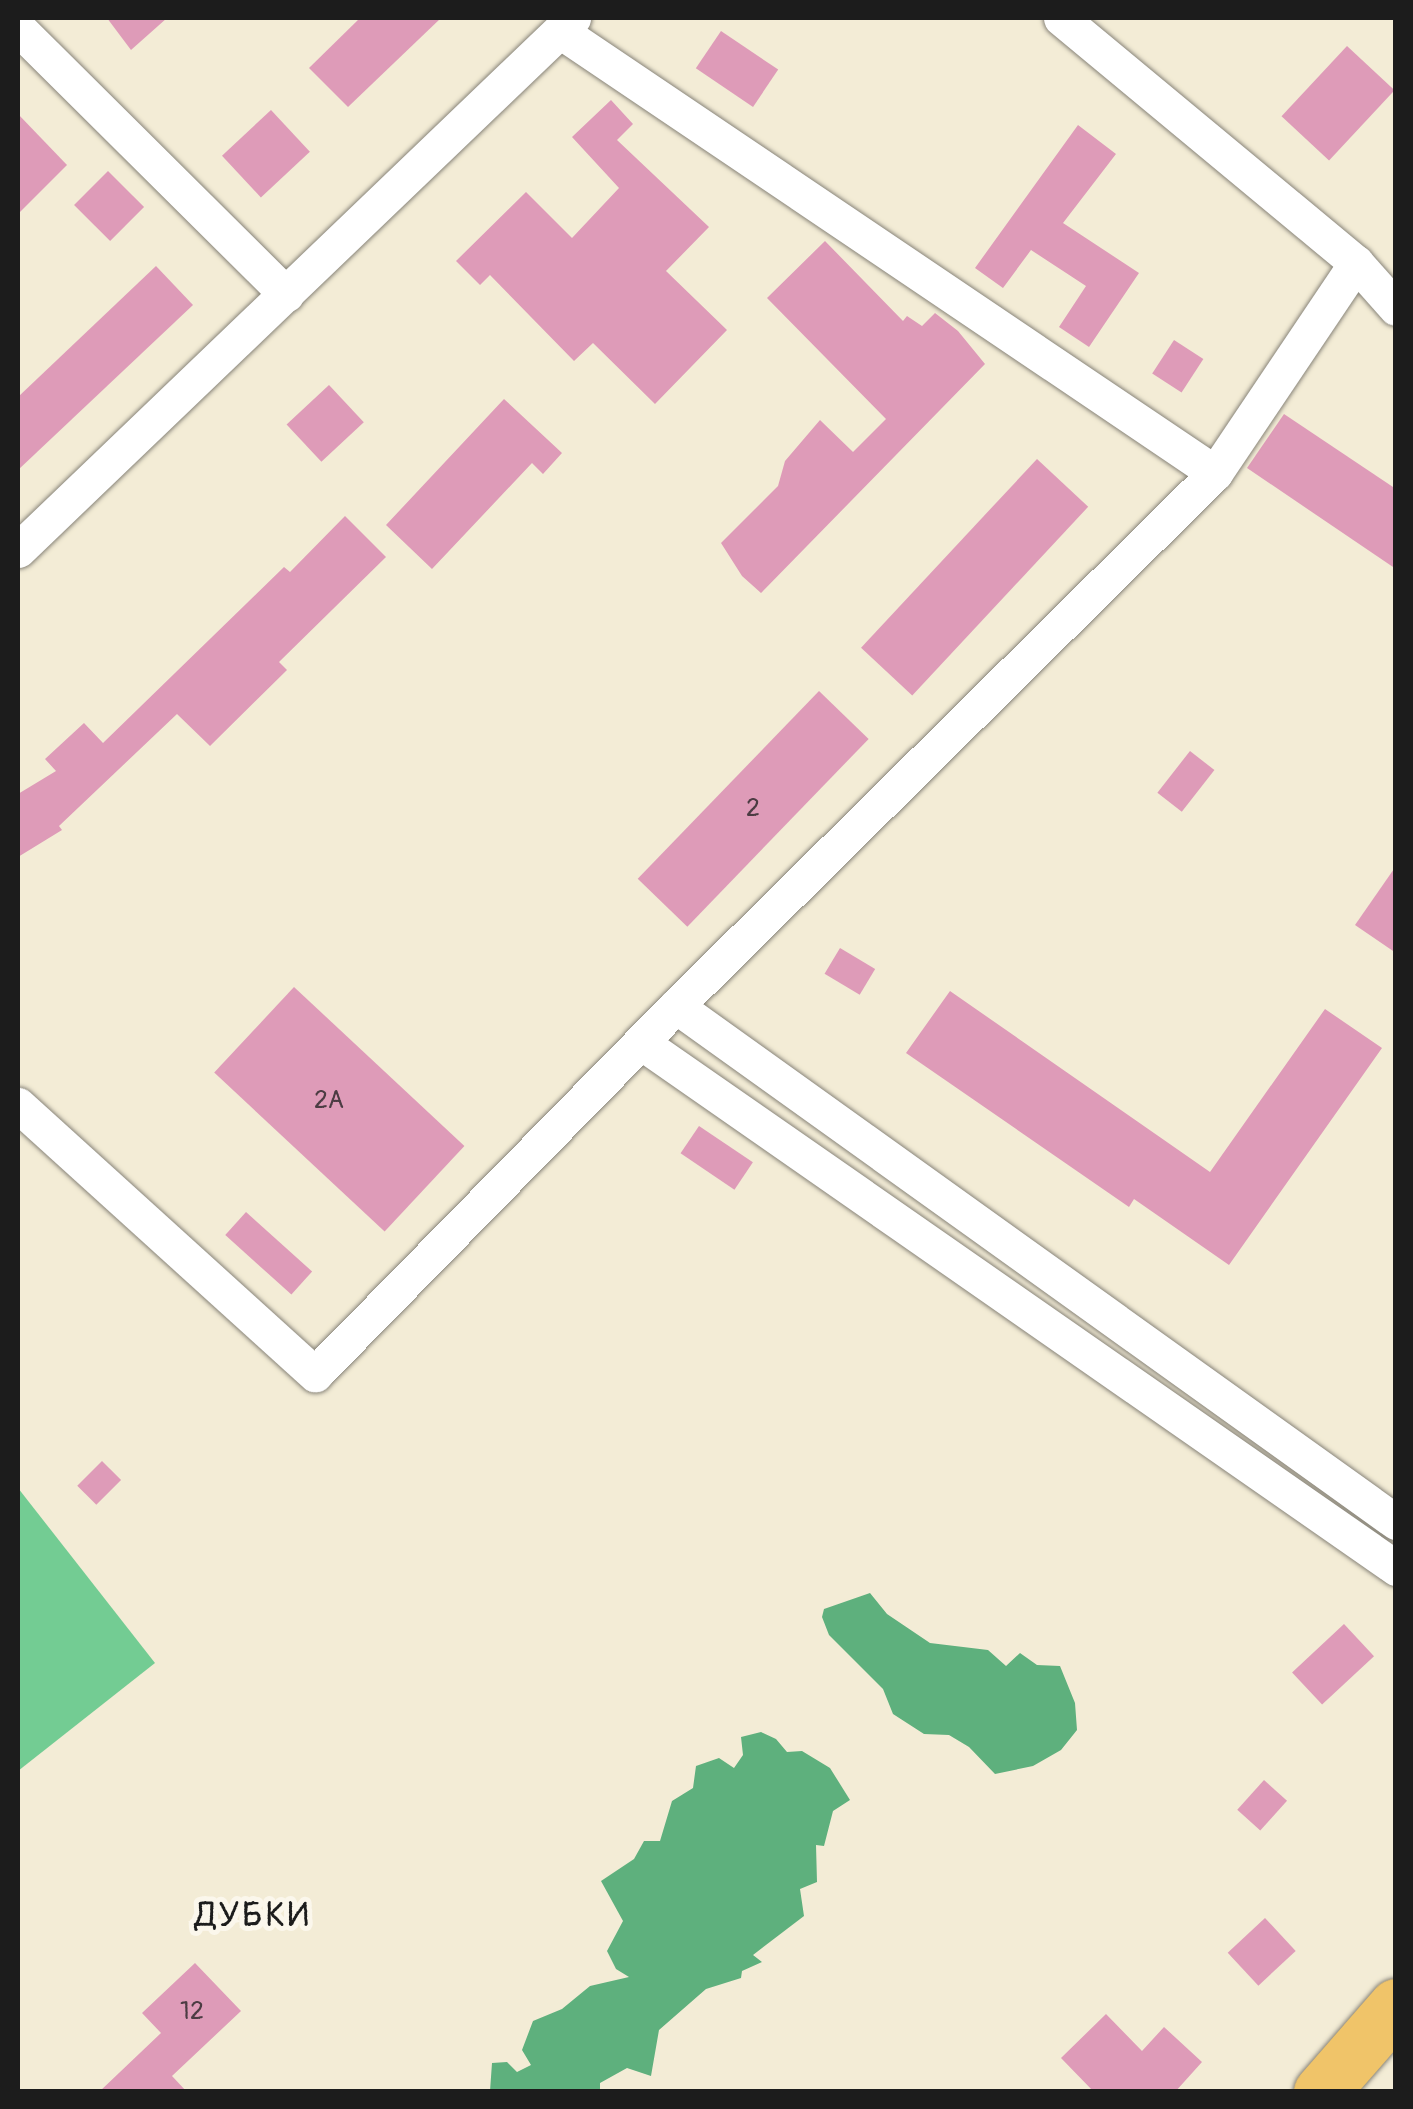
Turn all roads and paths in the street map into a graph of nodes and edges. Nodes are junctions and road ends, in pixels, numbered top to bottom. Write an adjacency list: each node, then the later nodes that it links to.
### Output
1 (1061, 18): 4 (street)
2 (567, 24): 5 (street); 7 (street)
3 (18, 28): 5 (street)
4 (1356, 263): 6 (street); 7 (street)
5 (286, 294): 8 (street)
6 (1396, 308)
7 (1215, 473): 9 (street)
8 (18, 550)
9 (676, 1006): 10 (street); 12 (street)
10 (642, 1043): 11 (street); 13 (street)
11 (18, 1105)
12 (1396, 1522)
13 (1396, 1568)
14 (1396, 2006): 15 (main road)
15 (1321, 2092)

